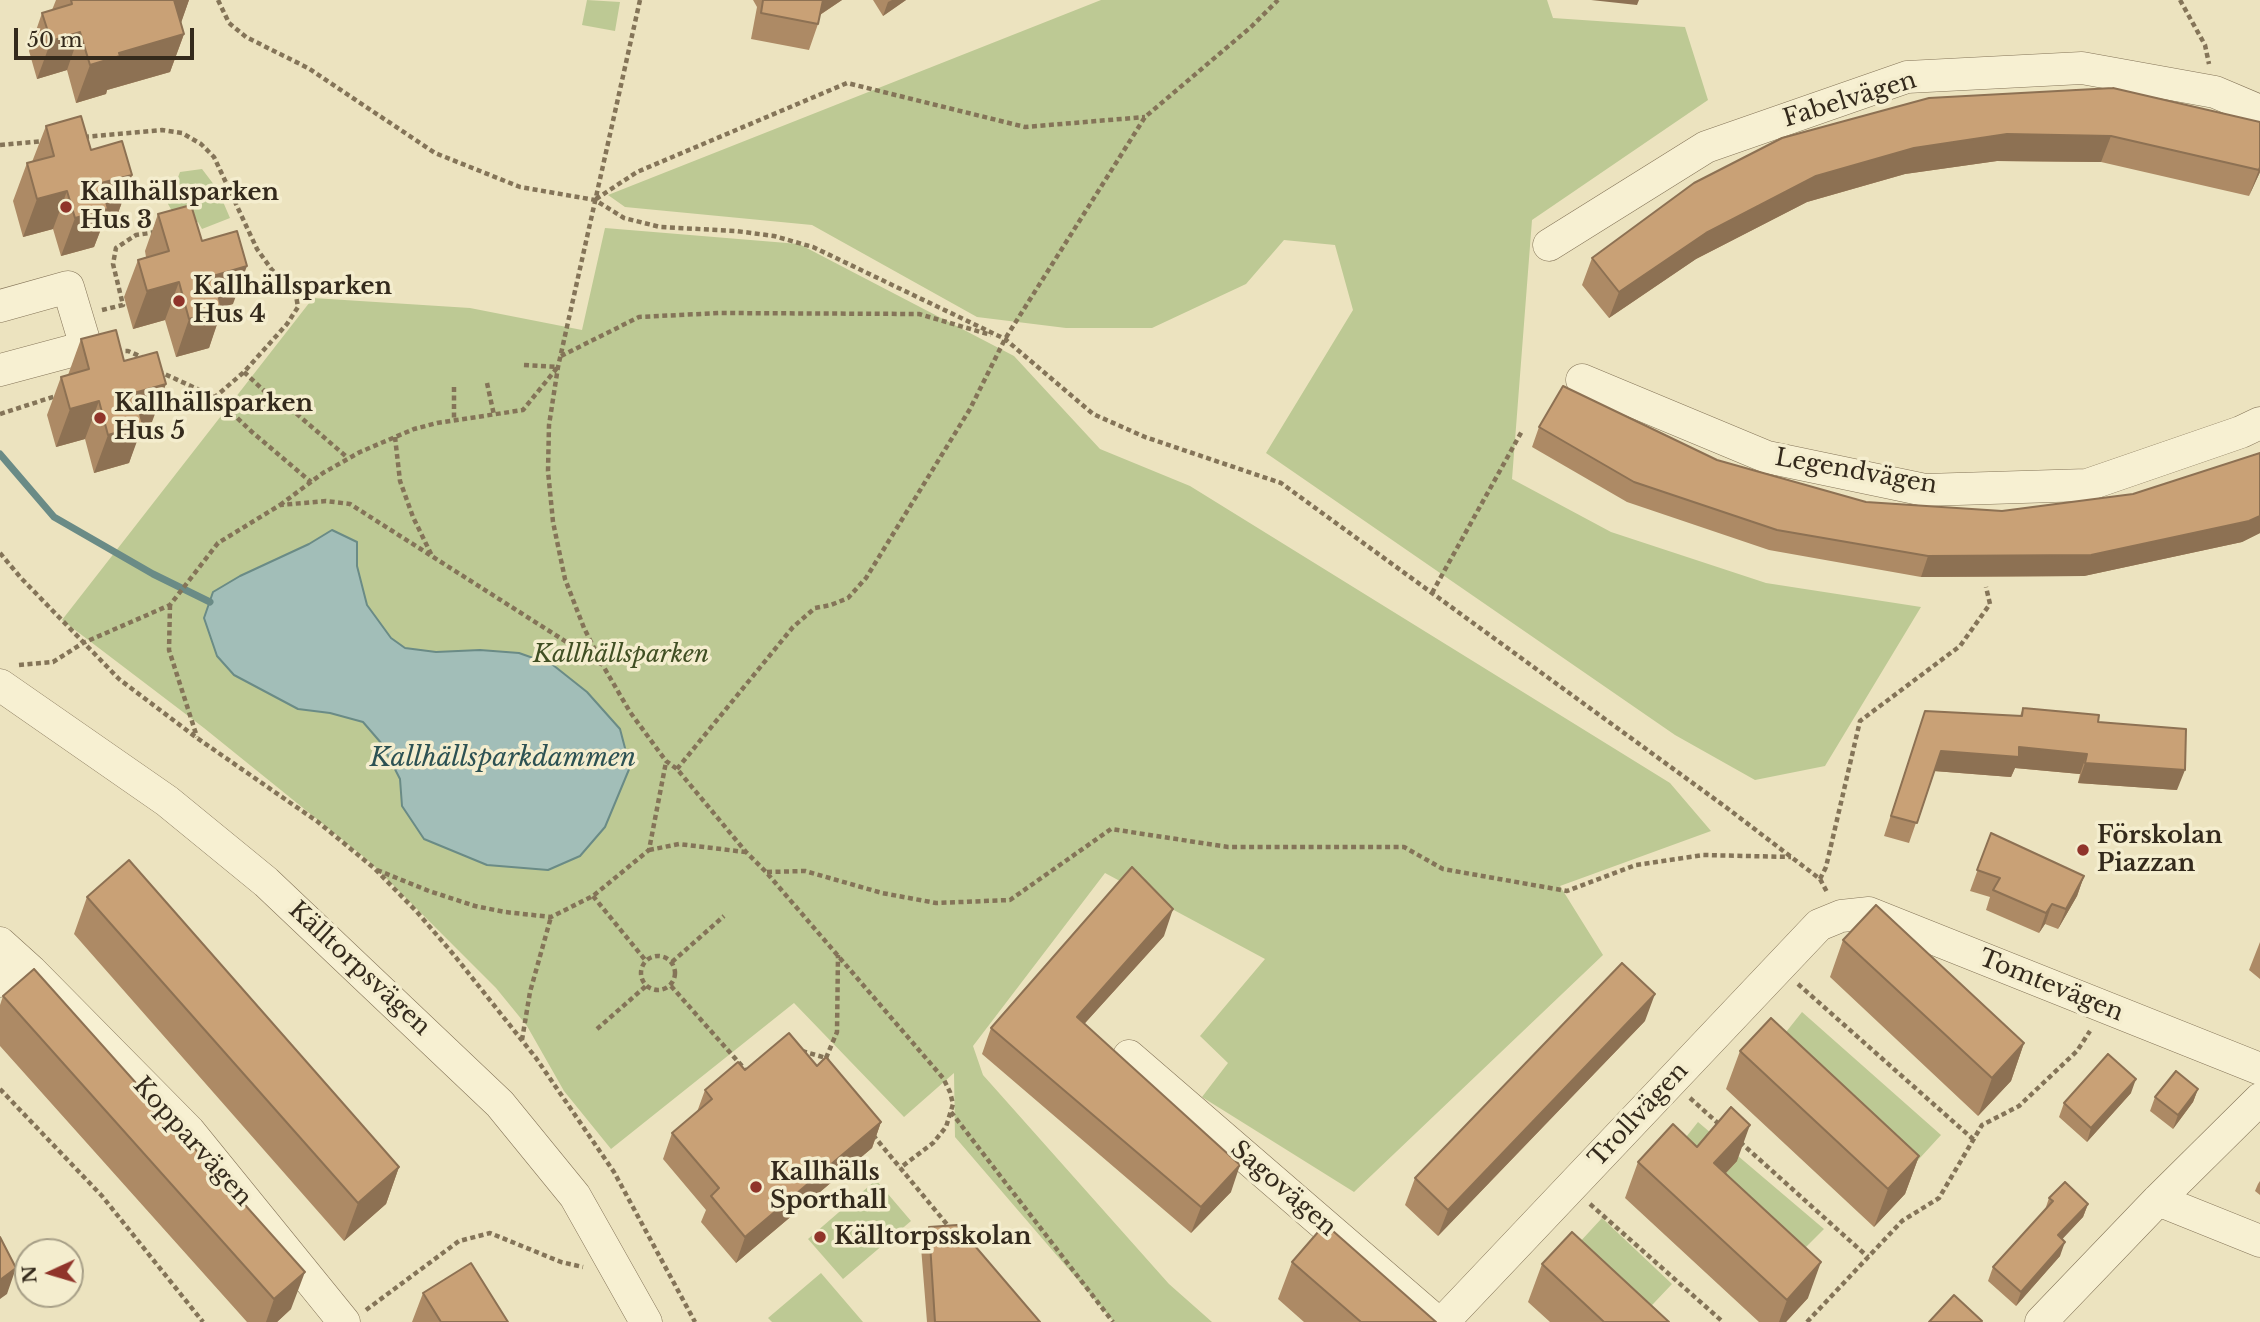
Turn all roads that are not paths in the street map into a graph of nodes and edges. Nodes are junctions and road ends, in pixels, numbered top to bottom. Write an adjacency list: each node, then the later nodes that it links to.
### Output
1 (2260, 111): 2 (street, Fabelvägen)
2 (1549, 245)
3 (0, 306): 4 (street)
4 (0, 370)
5 (1582, 380): 6 (street, Legendvägen)
6 (2260, 423)
7 (9, 675): 18 (street, Källtorpsvägen)
8 (1841, 916): 13 (street, Tomtevägen); 20 (street, Trollvägen)
9 (0, 943): 10 (street, Kopparvägen)
10 (31, 971): 11 (street); 17 (street, Kopparvägen)
11 (0, 981)
12 (1129, 1056): 19 (street, Sagovägen)
13 (2260, 1069)
14 (2260, 1099): 15 (street)
15 (2158, 1200): 16 (street); 21 (street)
16 (2260, 1241)
17 (344, 1322)
18 (646, 1322)
19 (1437, 1322)
20 (1443, 1322)
21 (2042, 1322)

